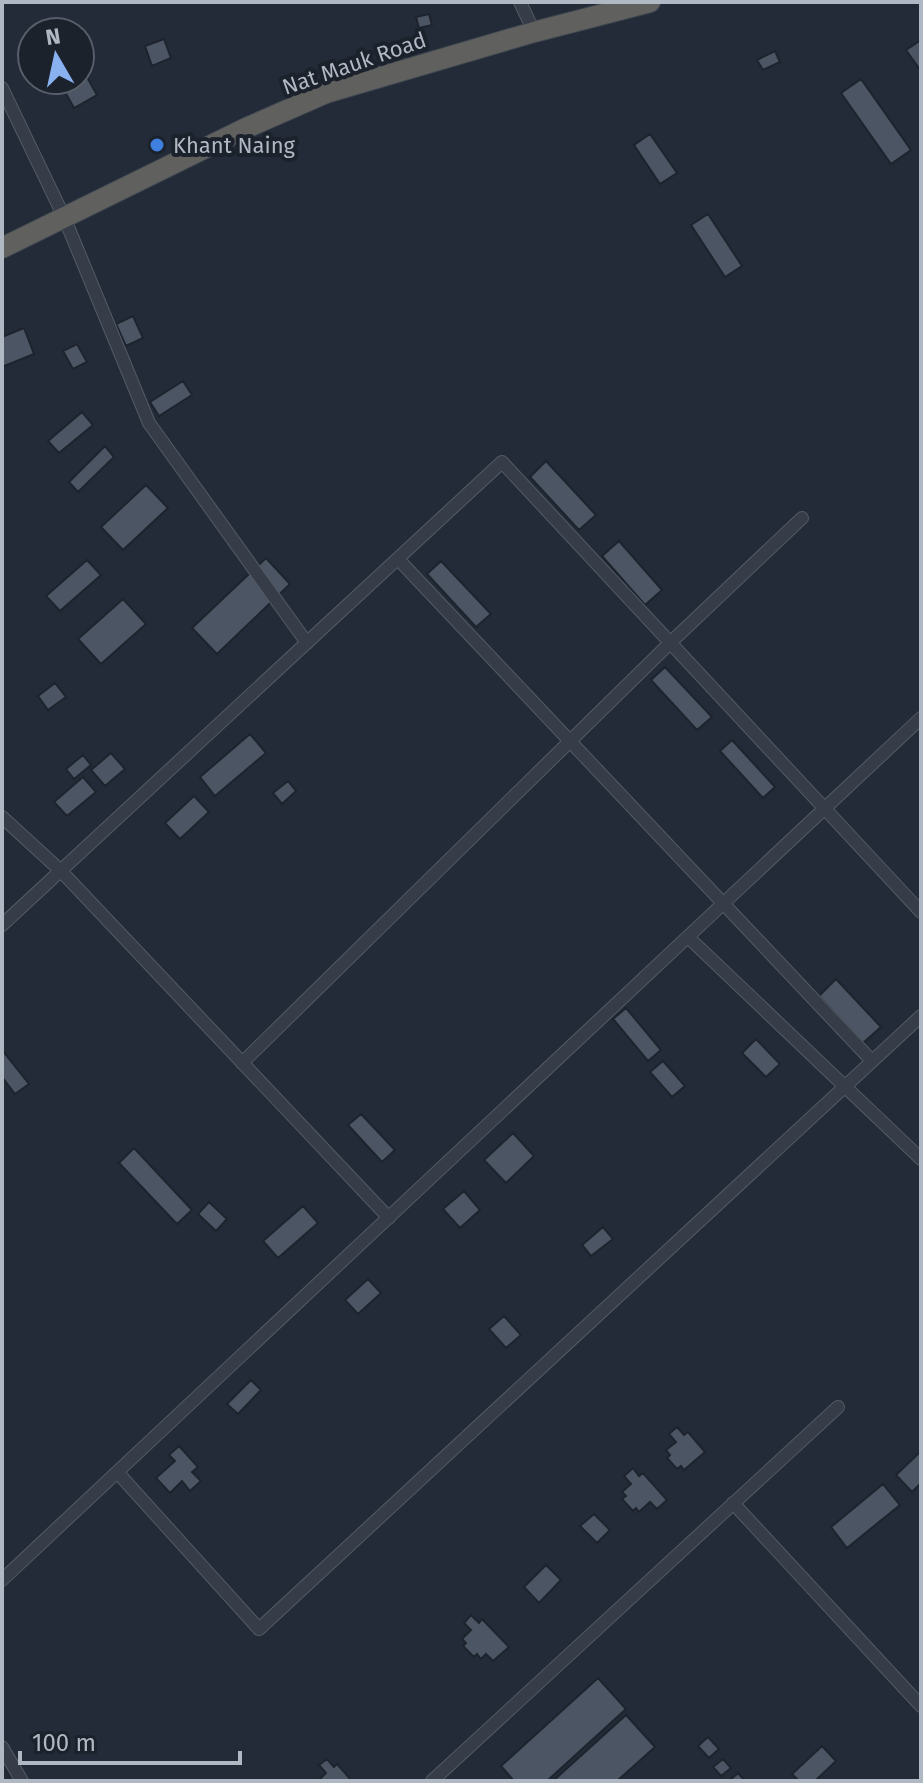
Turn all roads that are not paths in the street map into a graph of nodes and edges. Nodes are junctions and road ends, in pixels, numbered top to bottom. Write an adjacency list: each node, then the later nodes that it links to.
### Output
1 (520, 2): 3 (street)
2 (650, 2): 3 (highway, Nat Mauk Road)
3 (534, 32): 5 (highway, Nat Mauk Road)
4 (2, 88): 5 (street)
5 (64, 217): 6 (highway, Nat Mauk Road); 9 (street)
6 (2, 248)
7 (802, 518): 10 (street)
8 (398, 559): 9 (street); 10 (street); 12 (street)
9 (307, 643): 15 (street)
10 (670, 643): 12 (street); 13 (street)
11 (921, 718): 13 (street)
12 (570, 741): 16 (street); 22 (street)
13 (824, 809): 16 (street); 17 (street)
14 (2, 817): 15 (street)
15 (61, 871): 18 (street); 22 (street)
16 (724, 903): 19 (street); 21 (street)
17 (921, 912)
18 (2, 925)
19 (688, 937): 23 (street); 25 (street)
20 (921, 1016): 21 (street)
21 (872, 1061): 23 (street)
22 (242, 1063): 25 (street)
23 (844, 1087): 24 (street); 27 (street)
24 (921, 1159)
25 (389, 1218): 27 (street)
26 (838, 1407): 28 (street)
27 (118, 1473): 29 (street)
28 (733, 1503): 30 (street); 33 (street)
29 (2, 1580)
30 (921, 1706)
31 (2, 1747): 32 (street)
32 (22, 1781)
33 (432, 1781)

